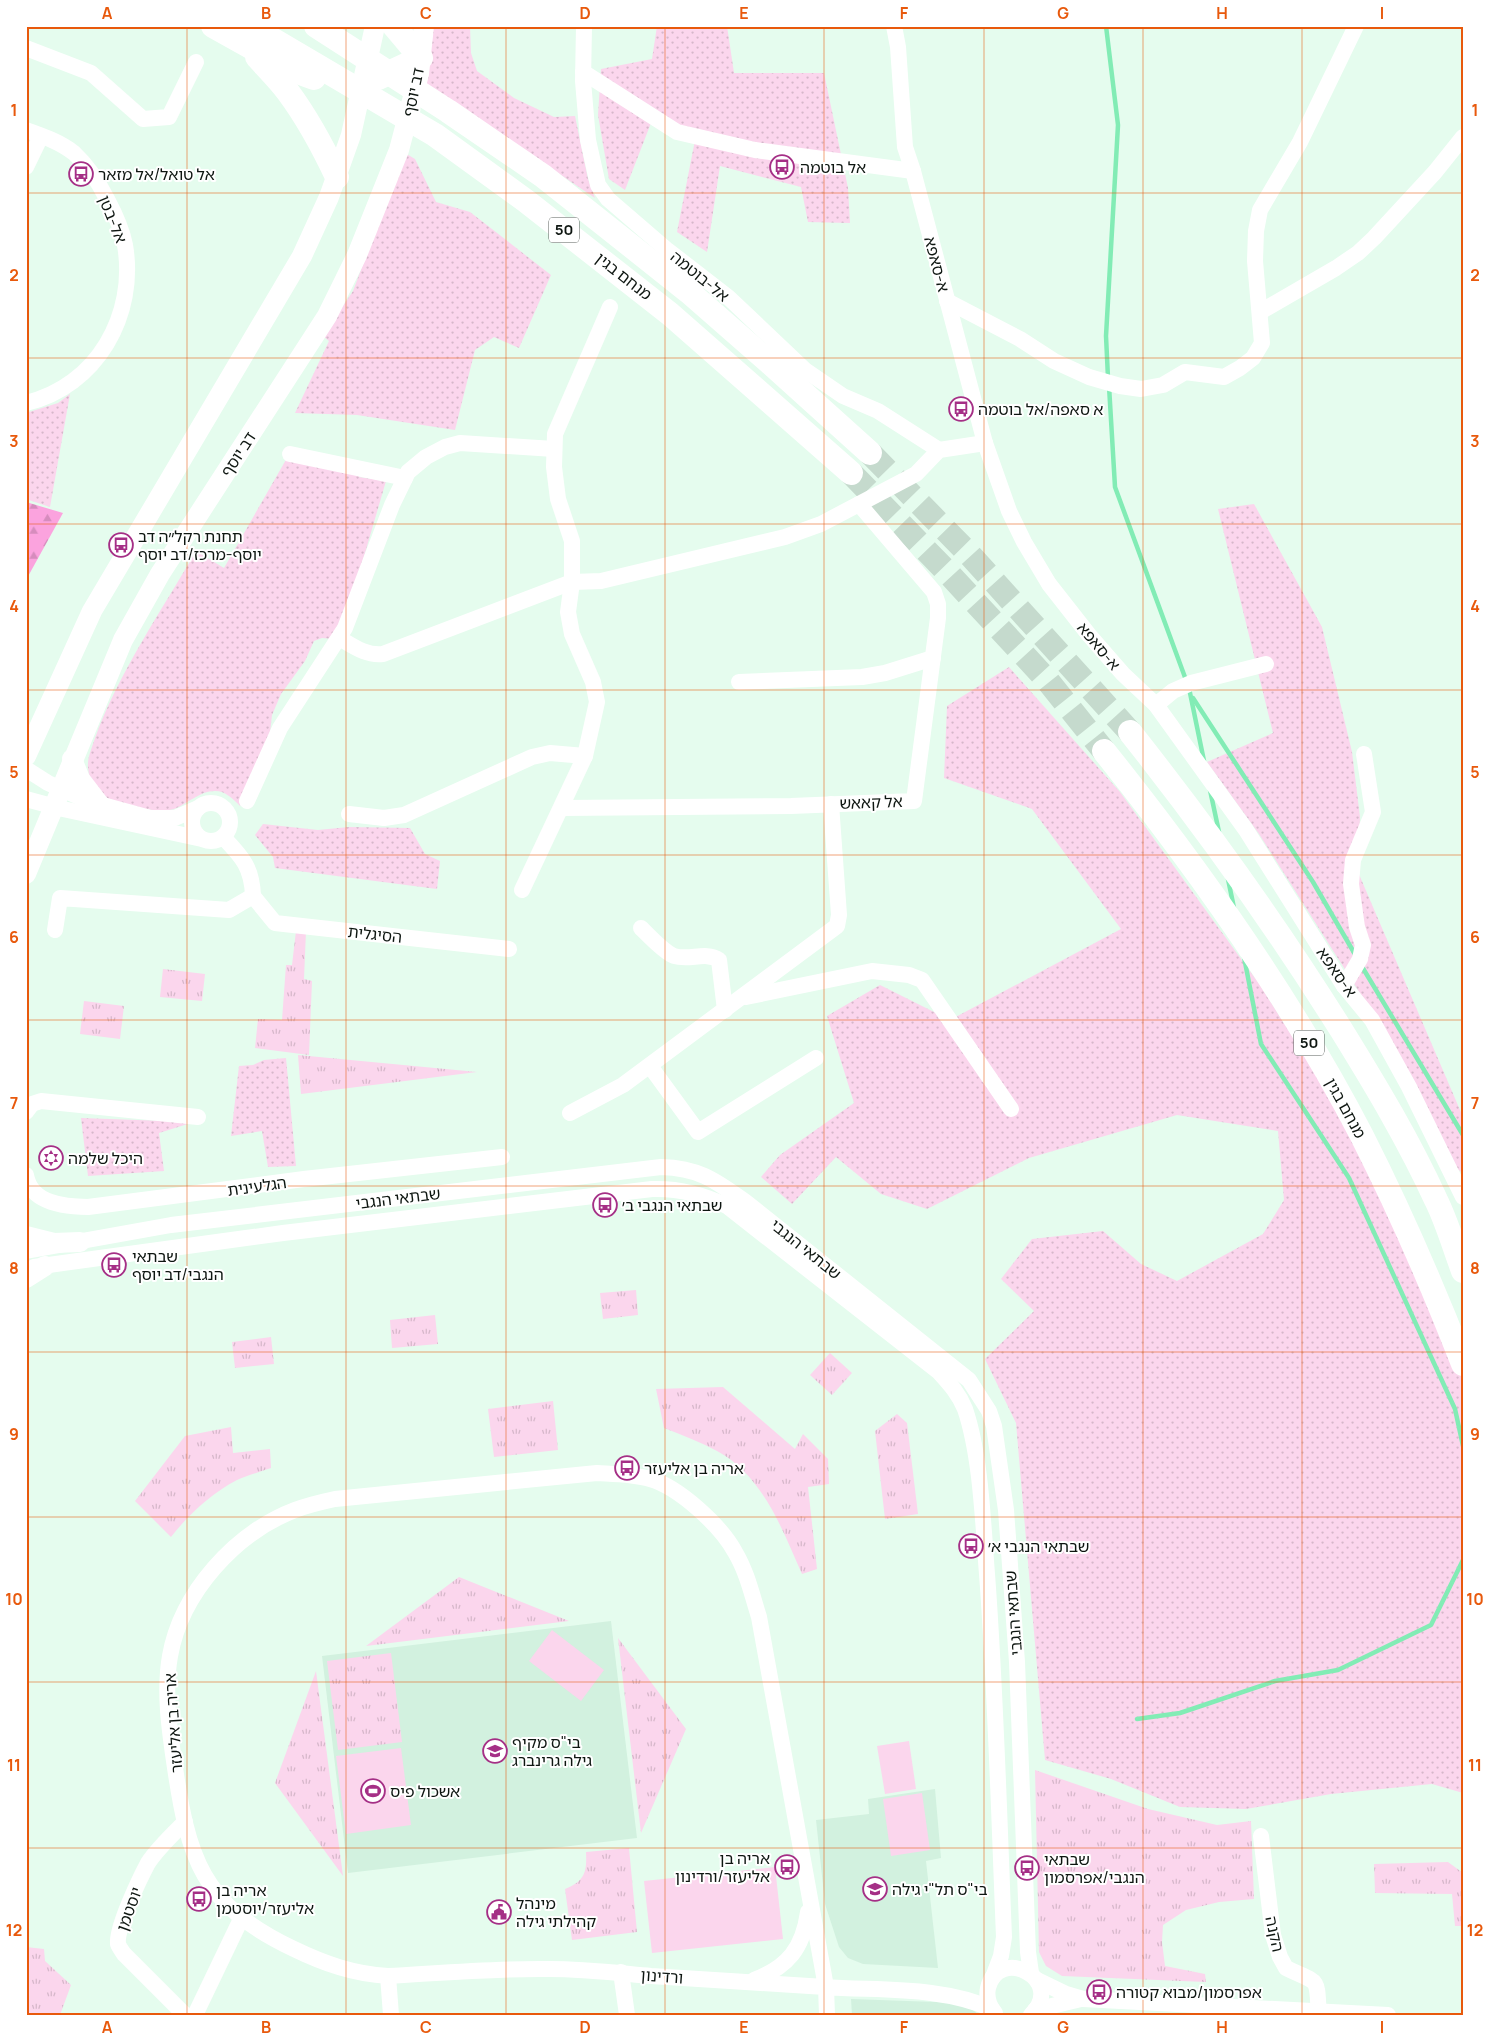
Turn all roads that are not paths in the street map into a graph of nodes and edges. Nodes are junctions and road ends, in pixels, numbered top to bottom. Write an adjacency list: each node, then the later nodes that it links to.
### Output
1 (214, 26): 9 (highway)
2 (316, 26): 27 (highway, מנחם בגין / 50)
3 (375, 26): 14 (main road)
4 (394, 26): 11 (highway)
5 (424, 26): 11 (main road, דב יוסף)
6 (584, 26): 13 (street, אל-בוטמה)
7 (894, 26): 18 (street, א-סאפא)
8 (1356, 26): 22 (street)
9 (249, 36): 14 (highway); 19 (highway); 29 (highway, מנחם בגין / 50)
10 (26, 48): 12 (street)
11 (421, 58): 14 (highway); 44 (main road, דב יוסף)
12 (196, 62)
13 (583, 72): 18 (street); 26 (street, אל-בוטמה)
14 (364, 83): 19 (main road)
15 (34, 133): 17 (street); 23 (street, אל-בטן)
16 (1463, 136): 22 (street)
17 (26, 167)
18 (913, 171): 20 (street, א-סאפא)
19 (336, 177): 38 (main road)
20 (947, 301): 22 (street); 24 (street, א-סאפא)
21 (610, 307): 25 (street)
22 (1260, 312)
23 (26, 403)
24 (985, 443): 26 (street); 37 (street, א-סאפא)
25 (554, 449): 30 (street); 32 (street)
26 (938, 450): 31 (street)
27 (870, 453)
28 (290, 454): 30 (street)
29 (851, 473)
30 (405, 478): 33 (street)
31 (858, 504): 32 (street); 34 (street, אל קאאש)
32 (572, 582): 33 (street); 43 (street)
33 (338, 638): 48 (street)
34 (933, 658): 36 (street); 49 (street, אל קאאש)
35 (1266, 664): 37 (street)
36 (738, 682)
37 (1156, 704): 62 (street, א-סאפא)
38 (33, 727): 42 (main road)
39 (1130, 732): 75 (highway, 50)
40 (1104, 751): 85 (highway, מנחם בגין / 50)
41 (1364, 754): 62 (street)
42 (26, 756)
43 (585, 756): 52 (street); 53 (street)
44 (72, 759): 46 (main road, דב יוסף); 50 (main road)
45 (26, 769): 46 (street)
46 (57, 798): 47 (street); 50 (street); 55 (street); 56 (main road, דב יוסף)
47 (26, 799)
48 (248, 801)
49 (831, 804): 52 (street, אל קאאש); 63 (street)
50 (100, 805): 51 (street)
51 (198, 808): 54 (street); 55 (street)
52 (562, 808): 57 (street)
53 (349, 814)
54 (223, 837): 55 (street); 58 (street)
55 (202, 839)
56 (26, 874)
57 (522, 890)
58 (253, 896): 60 (street); 61 (street, הסיגלית)
59 (641, 928): 64 (street)
60 (55, 930)
61 (509, 949)
62 (1344, 986): 74 (street, א-סאפא)
63 (741, 998): 64 (street); 67 (street)
64 (726, 1010): 66 (street)
65 (816, 1058): 66 (street)
66 (650, 1066): 69 (street)
67 (1011, 1109)
68 (26, 1112): 70 (street)
69 (570, 1113)
70 (198, 1117)
71 (502, 1157): 73 (street, הגלעינית)
72 (26, 1175): 73 (street, הגלעינית)
73 (184, 1196): 76 (street)
74 (1463, 1197)
75 (1437, 1201): 80 (highway); 83 (highway, 50)
76 (188, 1223): 78 (street, שבתאי הנגבי); 79 (street); 92 (street, שבתאי הנגבי)
77 (26, 1236): 78 (main road)
78 (80, 1242): 81 (street, שבתאי הנגבי)
79 (191, 1245): 82 (street, שבתאי הנגבי); 93 (street, שבתאי הנגבי)
80 (1463, 1250)
81 (26, 1251)
82 (36, 1267): 84 (main road)
83 (1463, 1271)
84 (26, 1278)
85 (1463, 1364)
86 (185, 1822): 88 (street, אריה בן אליעזר); 89 (street, אריה בן אליעזר); 102 (street, יוסטמן)
87 (1261, 1836): 101 (street, הקנה)
88 (809, 1900): 94 (street); 95 (street, אריה בן אליעזר)
89 (242, 1919): 91 (street, אריה בן אליעזר); 103 (street)
90 (621, 1972): 91 (street, ורדינון); 94 (street, ורדינון); 105 (street)
91 (388, 1976): 104 (street)
92 (1034, 1976): 93 (street, ורדינון); 97 (street, ורדינון); 100 (street, שבתאי הנגבי)
93 (992, 1980): 96 (street, ורדינון); 99 (street)
94 (750, 1981): 95 (street, ורדינון)
95 (826, 1987): 96 (street, ורדינון); 106 (street, אריה בן אליעזר)
96 (936, 1994): 99 (street, ורדינון)
97 (1083, 1999): 98 (street); 100 (street)
98 (1120, 2008): 101 (street)
99 (995, 2013)
100 (1033, 2013)
101 (1318, 2013): 107 (street)
102 (185, 2015)
103 (195, 2015)
104 (391, 2015)
105 (626, 2015)
106 (827, 2015)
107 (1388, 2015)

